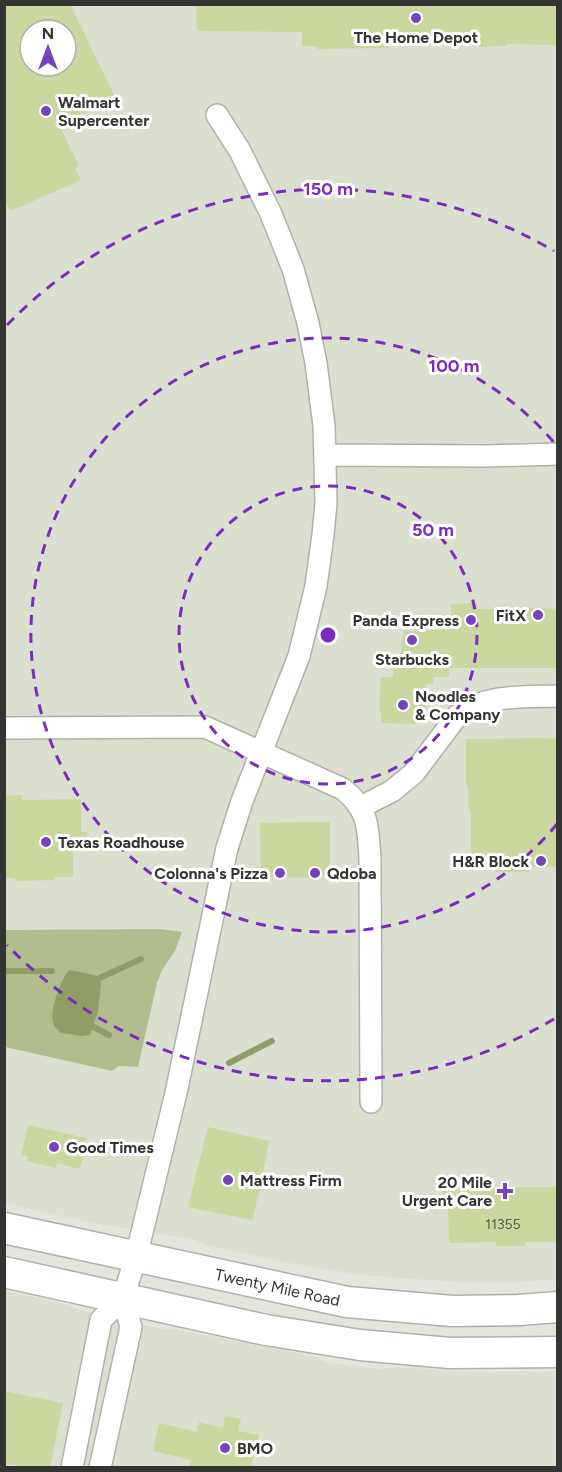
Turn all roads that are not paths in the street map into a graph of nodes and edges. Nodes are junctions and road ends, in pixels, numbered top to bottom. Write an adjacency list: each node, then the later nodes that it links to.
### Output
1 (217, 115): 3 (street)
2 (558, 454): 3 (street)
3 (326, 455): 6 (street)
4 (558, 696): 7 (street)
5 (4, 728): 6 (street)
6 (262, 753): 7 (street); 10 (street)
7 (361, 807): 8 (street)
8 (371, 1102)
9 (4, 1228): 10 (main road, Twenty Mile Road)
10 (136, 1257): 12 (street); 13 (main road, Twenty Mile Road)
11 (4, 1272): 12 (main road)
12 (123, 1298): 14 (main road); 15 (street); 16 (street)
13 (558, 1307)
14 (558, 1352)
15 (72, 1467)
16 (100, 1467)

